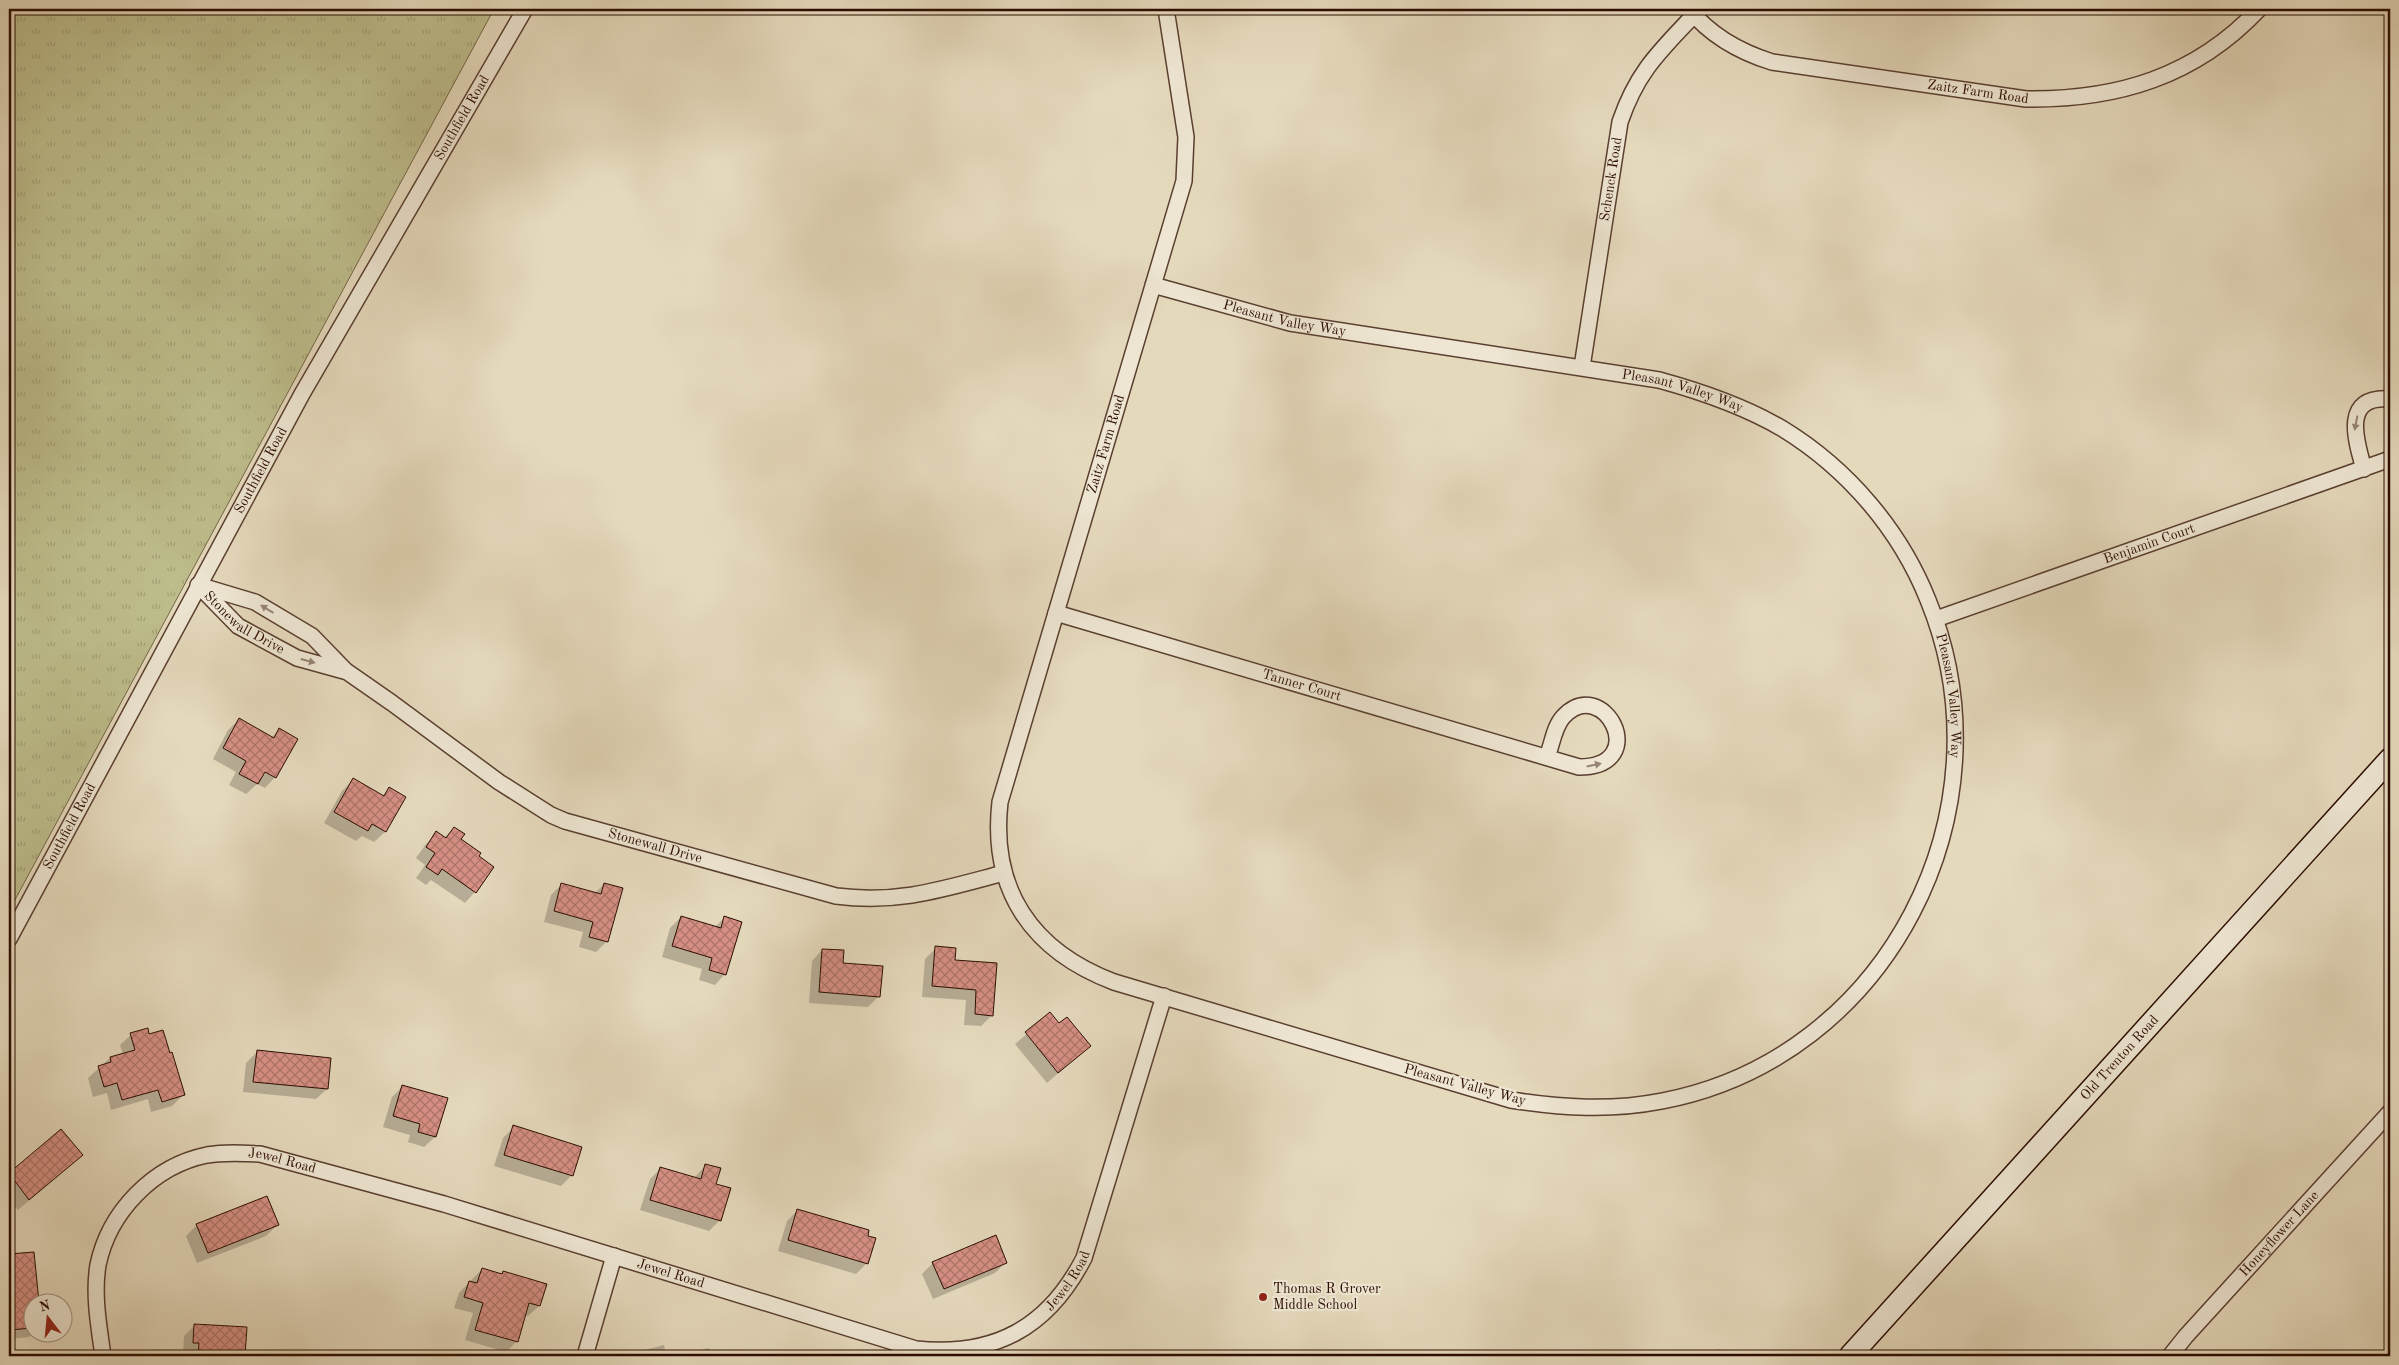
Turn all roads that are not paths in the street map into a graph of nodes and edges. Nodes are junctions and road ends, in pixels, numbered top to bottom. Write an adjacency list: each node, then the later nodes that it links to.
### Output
1 (525, 9): 10 (street, Southfield Road)
2 (1166, 9): 5 (street, Zaitz Farm Road)
3 (2259, 9): 4 (street, Zaitz Farm Road)
4 (1692, 12): 6 (street, Schenck Road)
5 (1153, 285): 6 (street, Pleasant Valley Way); 11 (street, Zaitz Farm Road)
6 (1582, 367): 12 (street, Pleasant Valley Way)
7 (2390, 398): 9 (street, one-way to 9)
8 (2390, 459): 9 (street, Benjamin Court)
9 (2364, 469): 12 (street, Benjamin Court)
10 (198, 585): 13 (street, Stonewall Drive, one-way to 10); 13 (street, Stonewall Drive, one-way to 13); 17 (street, Southfield Road)
11 (1056, 613): 14 (street, Tanner Court); 16 (street, Zaitz Farm Road)
12 (1936, 620): 18 (street, Pleasant Valley Way)
13 (346, 672): 16 (street, Stonewall Drive)
14 (1547, 757): 14 (street, Tanner Court, one-way to 14)
15 (2390, 759): 23 (main road, Old Trenton Road)
16 (1004, 873): 18 (street, Pleasant Valley Way)
17 (9, 939)
18 (1164, 996): 20 (street, Jewel Road)
19 (2390, 1112): 24 (street, Honeyflower Lane)
20 (614, 1256): 21 (street, Jewel Road); 22 (street)
21 (103, 1356)
22 (585, 1356)
23 (1850, 1356)
24 (2170, 1356)

